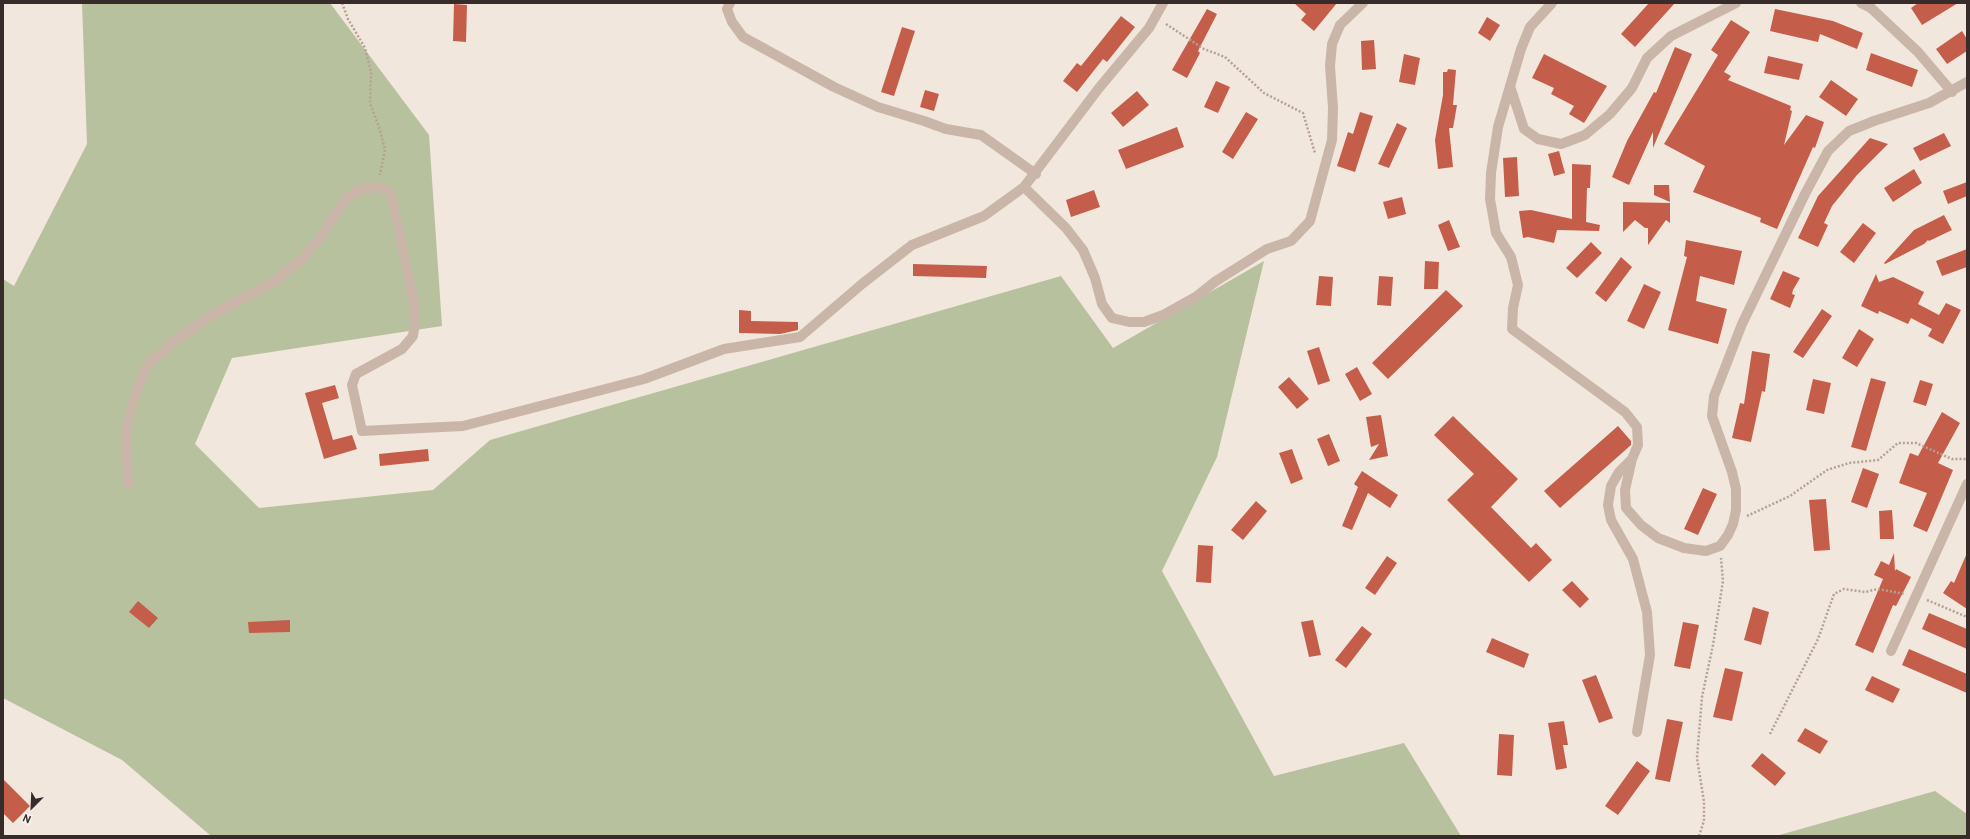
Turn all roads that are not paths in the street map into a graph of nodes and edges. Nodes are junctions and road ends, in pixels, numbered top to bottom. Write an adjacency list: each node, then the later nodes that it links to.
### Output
1 (730, 3): 10 (street)
2 (1163, 3): 10 (street)
3 (1363, 3): 11 (street)
4 (1552, 3): 8 (street)
5 (1736, 3): 8 (street)
6 (1862, 3): 9 (street)
7 (1967, 82): 9 (street)
8 (1510, 86): 12 (street)
9 (1952, 92): 12 (street)
10 (1036, 174): 11 (street)
11 (1024, 187): 13 (street)
12 (1632, 459): 16 (street)
13 (128, 484)
14 (1967, 484): 15 (street)
15 (1891, 651)
16 (1637, 732)

